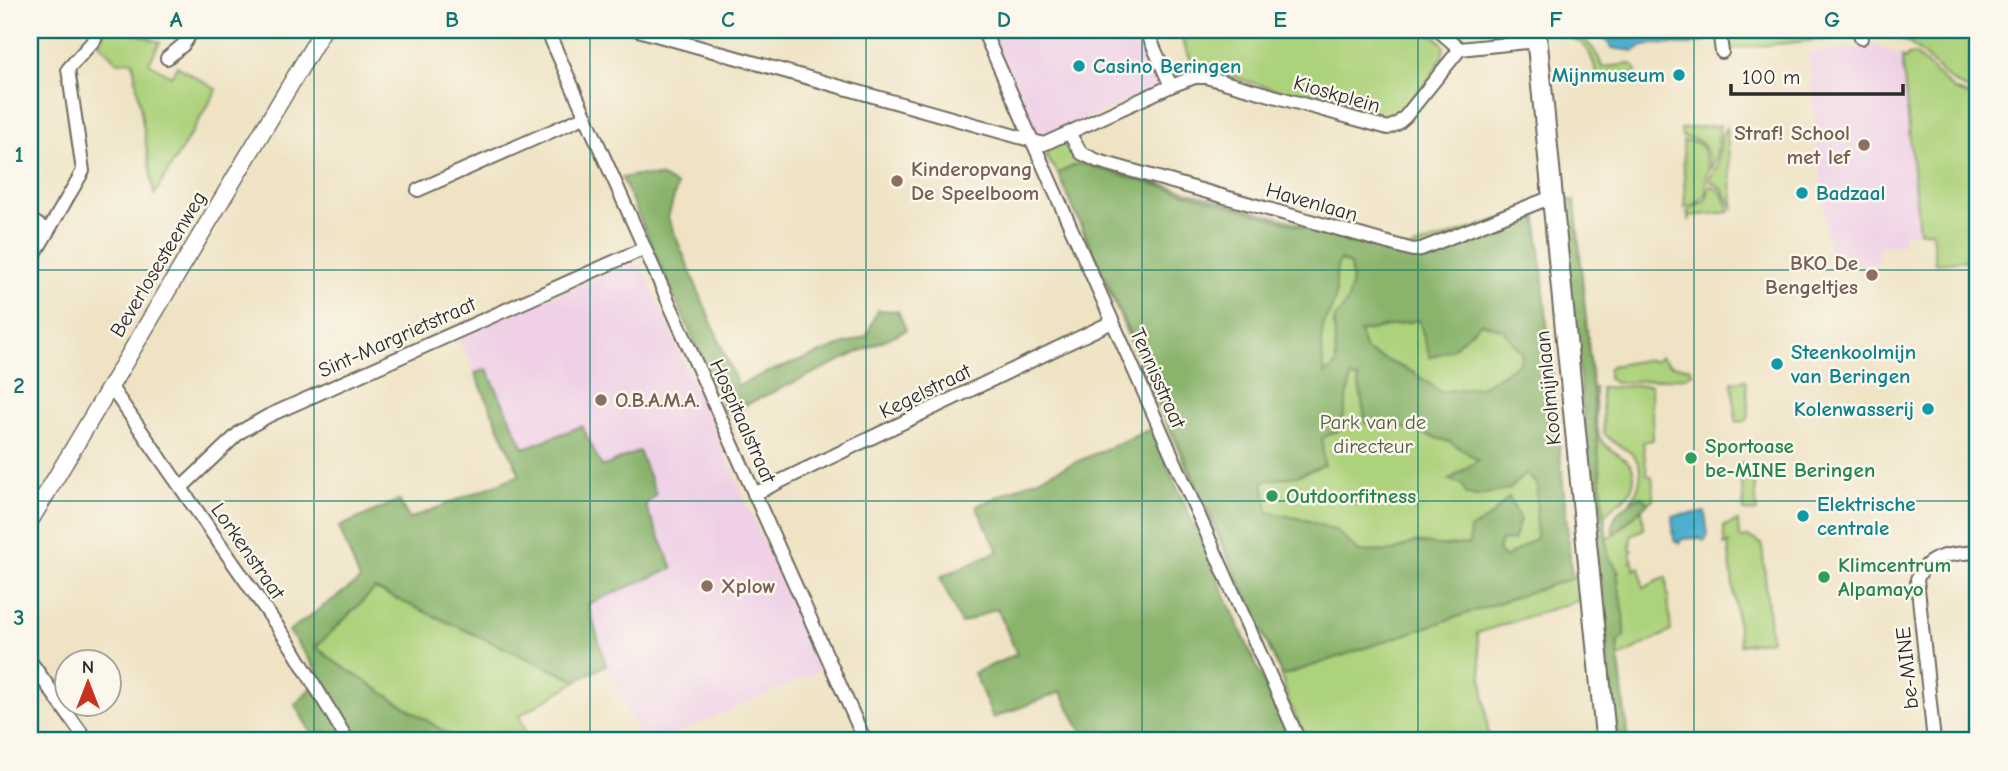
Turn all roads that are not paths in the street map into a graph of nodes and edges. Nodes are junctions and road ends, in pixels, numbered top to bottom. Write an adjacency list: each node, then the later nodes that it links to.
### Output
1 (97, 30): 21 (street)
2 (193, 30): 13 (street)
3 (323, 30): 25 (street, Beverlosesteenweg)
4 (547, 30): 15 (street, Hospitaalstraat)
5 (638, 30): 17 (street)
6 (983, 30): 17 (street, Tennisstraat)
7 (1146, 30): 14 (street)
8 (1438, 30): 11 (street)
9 (1719, 30): 12 (street)
10 (1536, 35): 11 (street); 19 (main road, Koolmijnlaan)
11 (1461, 49): 14 (street, Kioskplein)
12 (1722, 52)
13 (167, 58)
14 (1171, 86): 16 (street, Kioskplein)
15 (586, 116): 18 (street); 22 (street, Hospitaalstraat)
16 (1069, 133): 17 (street, Kioskplein); 19 (street, Havenlaan)
17 (1033, 143): 24 (street, Tennisstraat)
18 (418, 190)
19 (1552, 197): 35 (main road, Koolmijnlaan)
20 (30, 220): 21 (street)
21 (47, 230): 23 (street)
22 (645, 248): 26 (street, Sint-Margrietstraat); 27 (street, Hospitaalstraat)
23 (30, 262)
24 (1112, 322): 27 (street, Kegelstraat); 34 (street, Tennisstraat)
25 (110, 386): 26 (street, Lorkenstraat); 28 (street, Beverlosesteenweg)
26 (181, 488): 32 (street, Lorkenstraat)
27 (754, 494): 33 (street, Hospitaalstraat)
28 (30, 521)
29 (1978, 552): 36 (street, be-MINE)
30 (30, 661): 31 (street)
31 (87, 741)
32 (348, 741)
33 (865, 741)
34 (1299, 741)
35 (1605, 741)
36 (1934, 741)

